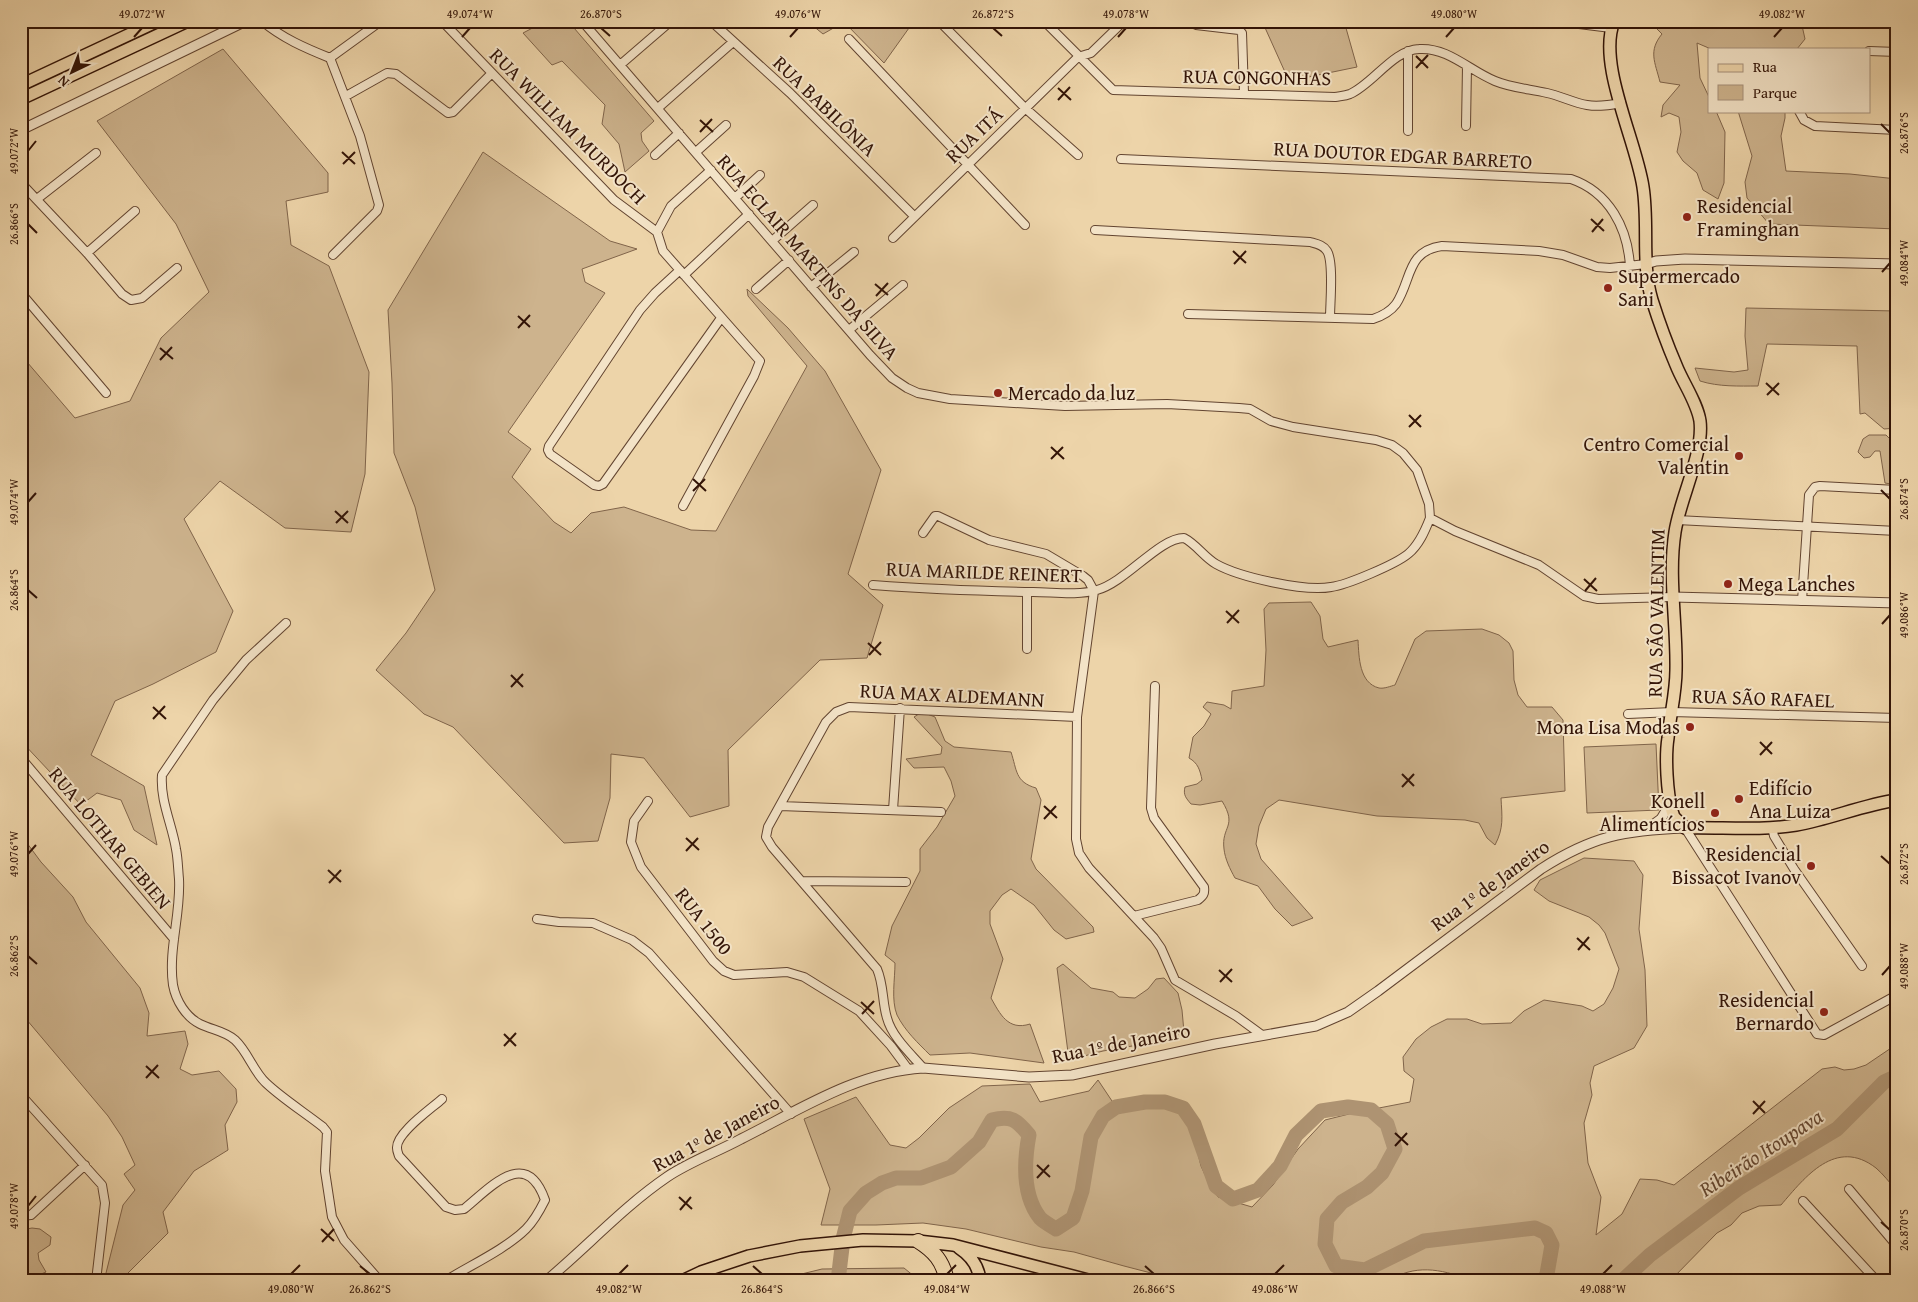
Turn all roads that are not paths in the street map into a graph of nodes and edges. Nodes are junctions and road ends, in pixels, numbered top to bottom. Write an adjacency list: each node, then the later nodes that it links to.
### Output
1 (158, 21): 26 (main road)
2 (188, 21): 29 (main road)
3 (246, 21): 36 (street)
4 (262, 21): 22 (street)
5 (381, 21): 22 (street)
6 (442, 21): 25 (street, RUA WILLIAM MURDOCH)
7 (582, 21): 23 (street, RUA ECLAIR MARTINS DA SILVA)
8 (671, 21): 23 (street)
9 (711, 21): 17 (street, RUA BABILÔNIA)
10 (939, 21): 32 (street)
11 (1044, 21): 21 (street, RUA CONGONHAS)
12 (1124, 21): 21 (street, RUA ITÁ)
13 (1555, 21): 15 (street)
14 (1196, 24): 27 (street)
15 (1613, 25): 30 (main road, RUA SÃO VALENTIM)
16 (849, 39): 45 (street)
17 (733, 42): 31 (street); 54 (street, RUA BABILÔNIA)
18 (1408, 51): 24 (street); 27 (street, RUA CONGONHAS); 38 (street)
19 (1870, 51): 20 (street)
20 (1897, 52)
21 (1078, 57): 27 (street, RUA CONGONHAS); 32 (street, RUA ITÁ)
22 (330, 58): 28 (street)
23 (620, 65): 31 (street, RUA ECLAIR MARTINS DA SILVA)
24 (1467, 66): 30 (street); 35 (street)
25 (492, 73): 28 (street); 57 (street, RUA WILLIAM MURDOCH)
26 (21, 85)
27 (1244, 94)
28 (346, 96): 62 (street)
29 (21, 99)
30 (1621, 103): 64 (main road, RUA SÃO VALENTIM)
31 (658, 108): 39 (street, RUA ECLAIR MARTINS DA SILVA)
32 (1025, 108): 43 (street); 45 (street, RUA ITÁ)
33 (1800, 112): 37 (street)
34 (726, 125): 40 (street)
35 (1466, 126)
36 (21, 130)
37 (1897, 130)
38 (1408, 131)
39 (679, 133): 40 (street, RUA ECLAIR MARTINS DA SILVA); 42 (street)
40 (696, 152): 46 (street, RUA ECLAIR MARTINS DA SILVA)
41 (96, 153): 50 (street)
42 (655, 155)
43 (1078, 155)
44 (1121, 159): 66 (street, RUA DOUTOR EDGAR BARRETO)
45 (968, 164): 54 (street, RUA ITÁ); 55 (street)
46 (711, 170): 49 (street, RUA ECLAIR MARTINS DA SILVA); 57 (street, RUA WILLIAM MURDOCH)
47 (760, 175): 49 (street)
48 (21, 183): 50 (street)
49 (735, 198): 53 (street, RUA ECLAIR MARTINS DA SILVA)
50 (37, 199): 61 (street)
51 (814, 204): 59 (street)
52 (135, 211): 61 (street)
53 (749, 214): 59 (street, RUA ECLAIR MARTINS DA SILVA); 68 (street)
54 (914, 216): 58 (street, RUA ITÁ)
55 (1025, 225)
56 (1095, 230): 75 (street)
57 (657, 232): 68 (street)
58 (893, 238)
59 (772, 241): 63 (street, RUA ECLAIR MARTINS DA SILVA)
60 (854, 252): 70 (street)
61 (87, 253): 67 (street)
62 (333, 255)
63 (789, 260): 70 (street, RUA ECLAIR MARTINS DA SILVA); 71 (street)
64 (1646, 264): 65 (street); 66 (street); 81 (main road, RUA SÃO VALENTIM)
65 (1897, 264)
66 (1630, 267): 75 (street)
67 (177, 268)
68 (682, 273): 74 (street); 74 (street)
69 (903, 285): 76 (street)
70 (812, 286): 76 (street, RUA ECLAIR MARTINS DA SILVA)
71 (756, 289)
72 (21, 293): 77 (street)
73 (1188, 314): 75 (street)
74 (721, 318): 79 (street)
75 (1330, 318)
76 (849, 330): 80 (street, RUA ECLAIR MARTINS DA SILVA)
77 (106, 393)
78 (1897, 490): 82 (street)
79 (683, 506)
80 (1430, 518): 86 (street); 88 (street)
81 (1677, 520): 82 (street); 88 (main road, RUA SÃO VALENTIM)
82 (1807, 526): 83 (street); 89 (street)
83 (1897, 531)
84 (923, 533): 86 (street)
85 (873, 585): 87 (street, RUA MARILDE REINERT)
86 (1094, 591): 87 (street, RUA MARILDE REINERT); 97 (street)
87 (1027, 592): 92 (street)
88 (1674, 596): 89 (street); 95 (main road, RUA SÃO VALENTIM)
89 (1802, 601): 90 (street)
90 (1897, 603)
91 (286, 623): 113 (street)
92 (1027, 649)
93 (1155, 686): 111 (street)
94 (900, 708): 97 (street, RUA MAX ALDEMANN); 103 (street, RUA MAX ALDEMANN); 104 (street)
95 (1672, 712): 96 (street, RUA SÃO RAFAEL); 98 (street, RUA SÃO RAFAEL); 102 (main road, RUA SÃO VALENTIM)
96 (1628, 714)
97 (1077, 718): 111 (street)
98 (1897, 718)
99 (21, 758): 113 (street, RUA LOTHAR GEBIEN)
100 (1897, 800): 106 (main road, Rua 1º de Janeiro)
101 (648, 801): 118 (street, RUA 1500)
102 (1670, 804): 107 (main road, RUA SÃO VALENTIM); 108 (street, Rua 1º de Janeiro)
103 (780, 806): 104 (street); 109 (street, RUA MAX ALDEMANN)
104 (893, 810): 105 (street)
105 (941, 812)
106 (1772, 826): 107 (main road, Rua 1º de Janeiro); 114 (street)
107 (1685, 828): 108 (street, Rua 1º de Janeiro); 115 (street)
108 (1645, 830): 116 (street, Rua 1º de Janeiro)
109 (802, 882): 110 (street); 117 (street, RUA MAX ALDEMANN)
110 (906, 882)
111 (1134, 916): 116 (street)
112 (537, 919): 121 (street)
113 (174, 939): 130 (street)
114 (1862, 966)
115 (1897, 995)
116 (1262, 1035): 117 (street, Rua 1º de Janeiro)
117 (923, 1068): 118 (street, Rua 1º de Janeiro)
118 (908, 1069): 121 (street, Rua 1º de Janeiro)
119 (21, 1095): 122 (street)
120 (442, 1099): 131 (street)
121 (791, 1114): 132 (street, Rua 1º de Janeiro)
122 (85, 1165): 125 (street); 129 (street)
123 (1849, 1189): 128 (street)
124 (1803, 1201): 137 (street)
125 (21, 1216)
126 (918, 1241): 127 (main road); 133 (main road); 134 (highway)
127 (953, 1245): 135 (main road); 136 (main road)
128 (1897, 1246)
129 (96, 1281)
130 (380, 1281)
131 (444, 1281)
132 (546, 1281)
133 (682, 1281)
134 (947, 1281)
135 (980, 1281)
136 (1092, 1281)
137 (1877, 1281)

